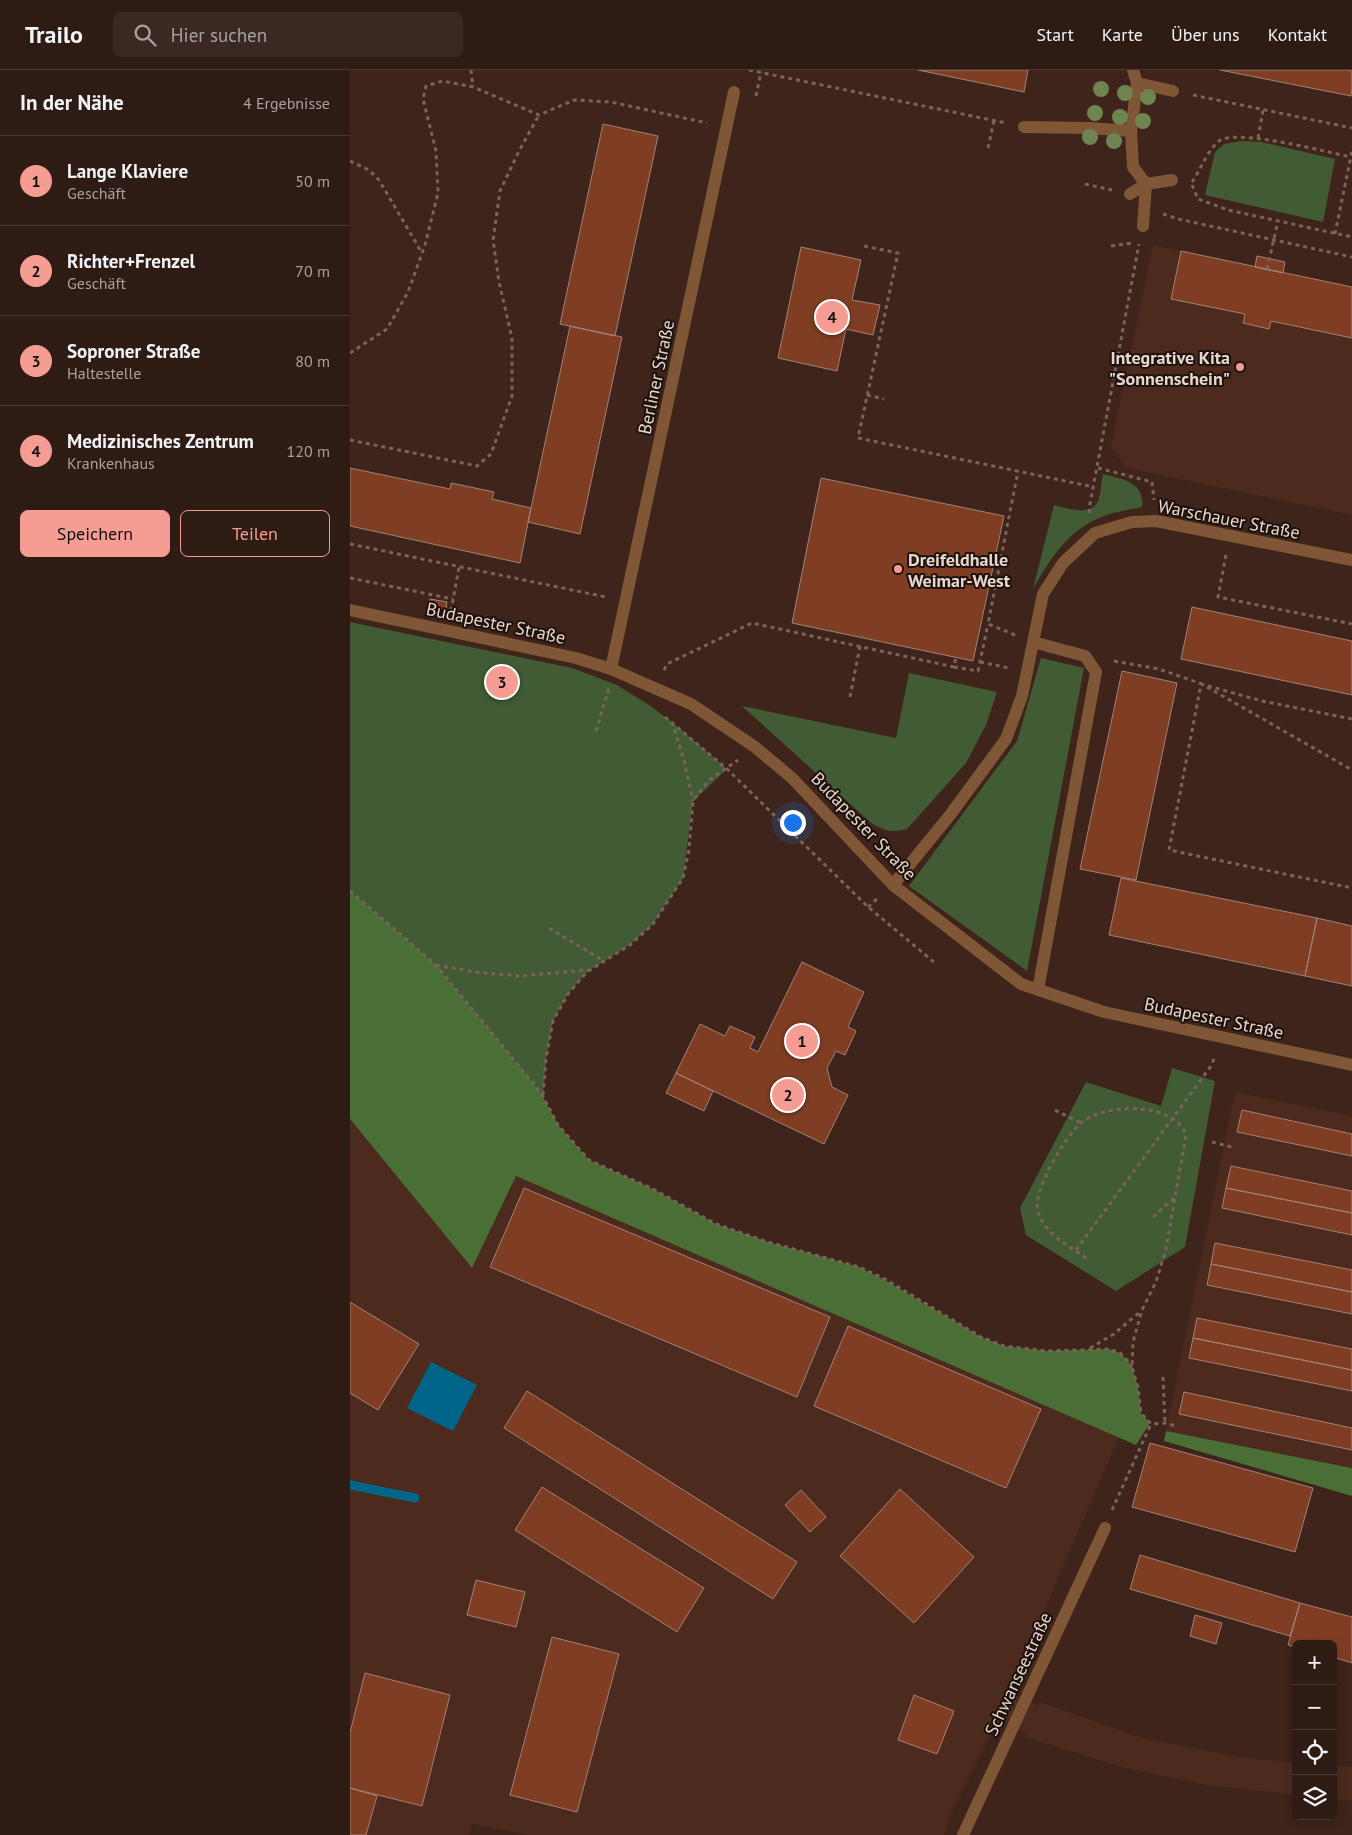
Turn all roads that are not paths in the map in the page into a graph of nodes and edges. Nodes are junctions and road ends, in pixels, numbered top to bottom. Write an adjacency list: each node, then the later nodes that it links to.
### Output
1 (1133, 70): 2 (street)
2 (1137, 83): 3 (street); 6 (street)
3 (1173, 91)
4 (734, 92): 14 (street, Berliner Straße)
5 (1024, 127): 6 (street)
6 (1131, 131): 8 (street)
7 (1172, 180): 8 (street)
8 (1146, 184): 9 (street); 10 (street)
9 (1130, 194)
10 (1143, 226)
11 (1352, 560): 13 (street, Warschauer Straße)
12 (350, 610): 14 (street, Budapester Straße)
13 (1033, 642): 15 (street, Warschauer Straße); 16 (street)
14 (612, 670): 15 (street, Budapester Straße)
15 (893, 885): 16 (street, Budapester Straße)
16 (1038, 990): 17 (street, Budapester Straße)
17 (1352, 1065)
18 (1105, 1528): 19 (street, Schwanseestraße)
19 (963, 1835)

